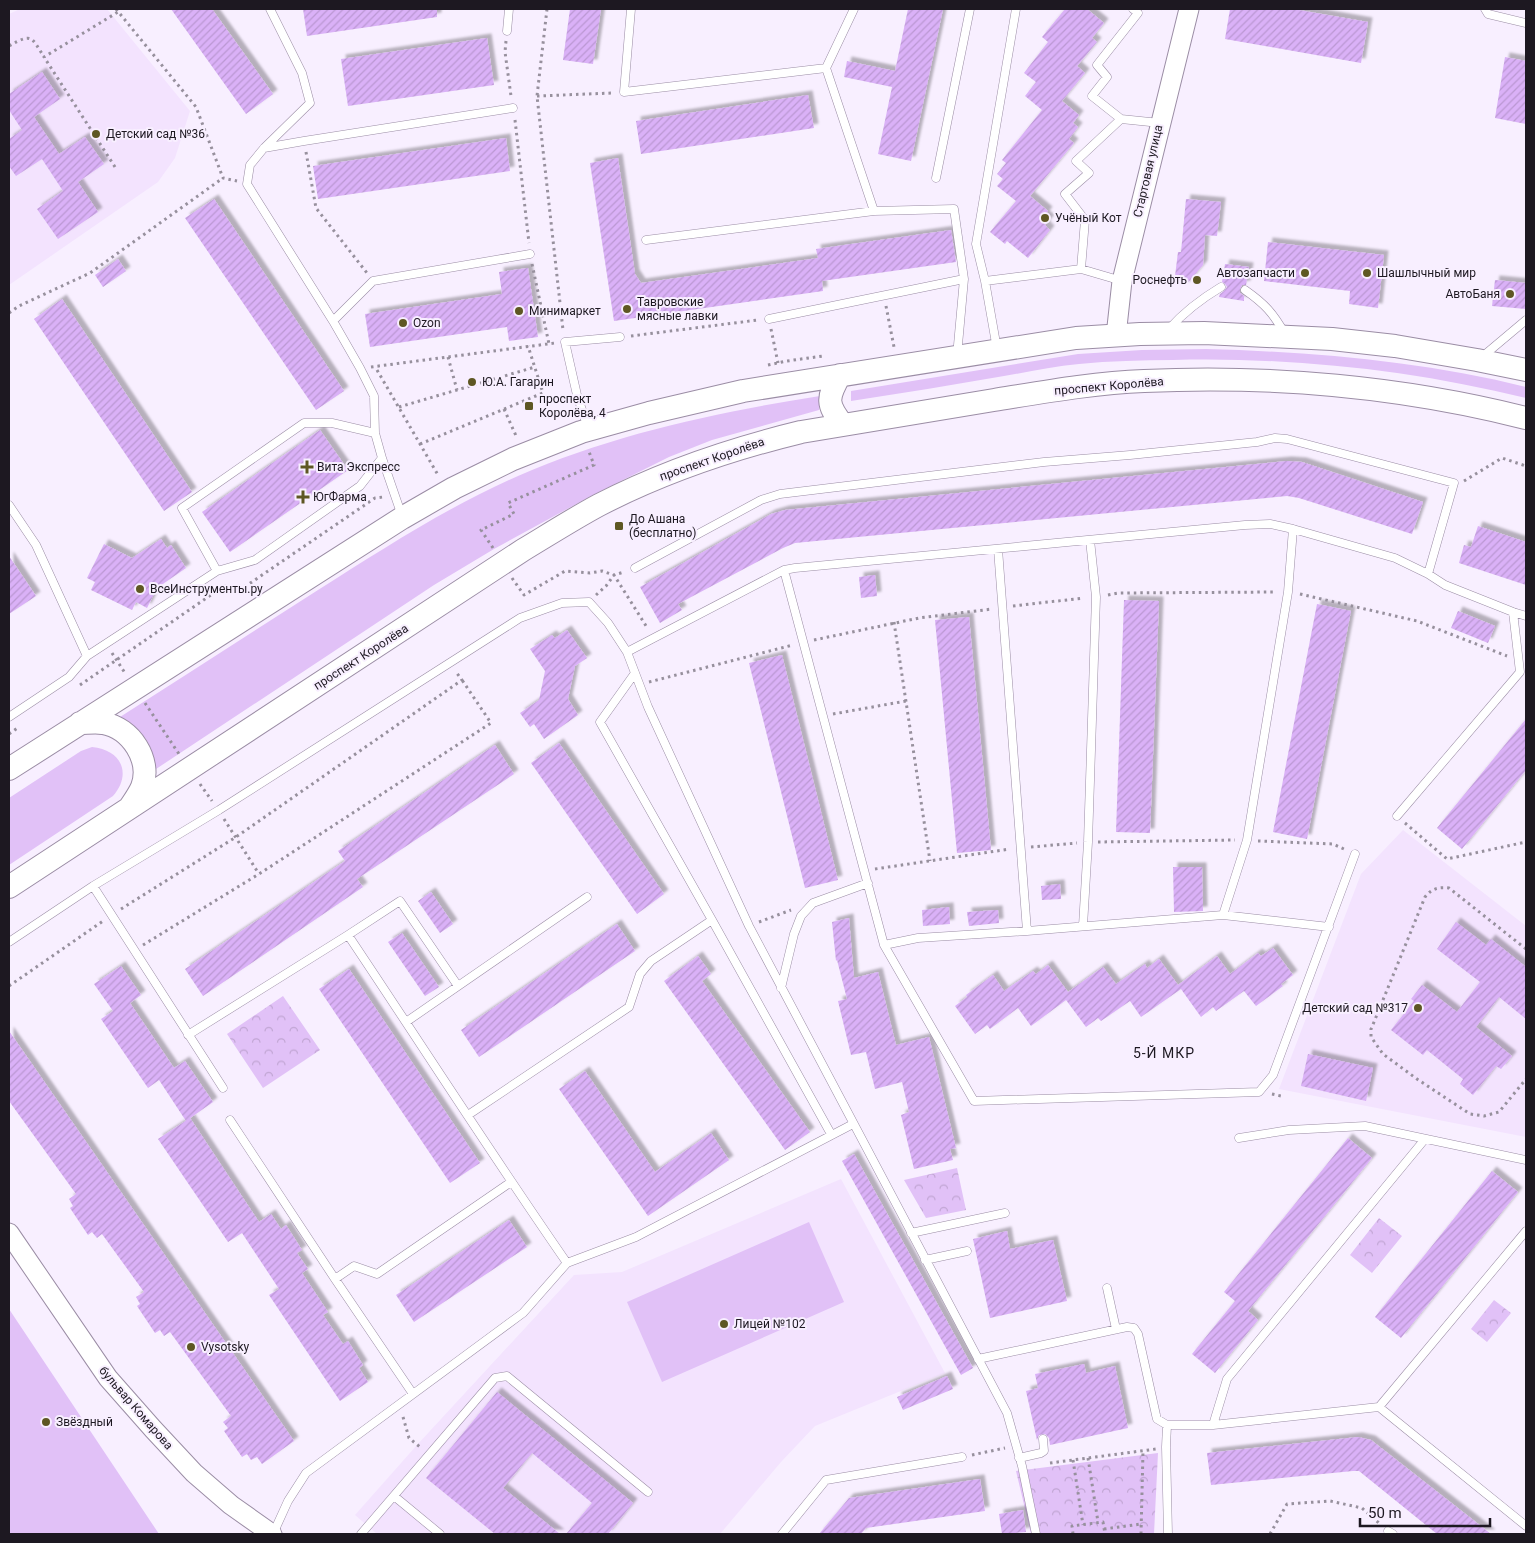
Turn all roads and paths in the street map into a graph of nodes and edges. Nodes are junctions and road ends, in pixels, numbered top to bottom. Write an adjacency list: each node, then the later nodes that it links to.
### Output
1 (270, 9): 23 (lane)
2 (509, 9): 13 (lane)
3 (546, 9): 18 (path)
4 (631, 9): 17 (lane)
5 (854, 9): 16 (lane)
6 (970, 9): 26 (lane)
7 (1016, 9): 34 (lane)
8 (1133, 9): 20 (lane)
9 (1189, 9): 21 (street, Стартовая улица)
10 (1485, 9): 12 (lane)
11 (117, 10): 15 (path); 25 (path)
12 (1526, 23)
13 (507, 31): 19 (path)
14 (9, 46): 15 (path)
15 (44, 58): 24 (path)
16 (826, 68): 17 (lane); 28 (lane)
17 (624, 92): 18 (path)
18 (537, 96): 47 (path)
19 (513, 108): 22 (lane); 30 (path)
20 (1122, 119): 21 (lane); 31 (lane)
21 (1160, 123): 35 (street, Стартовая улица)
22 (304, 141): 23 (lane); 33 (path)
23 (264, 148): 27 (lane)
24 (115, 166)
25 (223, 178): 27 (path); 39 (path)
26 (936, 178)
27 (246, 184): 42 (lane)
28 (874, 211): 29 (lane); 32 (lane)
29 (646, 240)
30 (530, 254): 33 (lane); 48 (path)
31 (1081, 270): 34 (lane); 35 (lane)
32 (964, 279): 38 (lane); 52 (lane)
33 (373, 281): 42 (lane)
34 (985, 281): 51 (lane)
35 (1122, 281): 44 (street, Стартовая улица)
36 (1221, 287): 43 (lane)
37 (1245, 290): 45 (lane)
38 (885, 295): 40 (lane); 50 (path)
39 (9, 313)
40 (769, 319): 46 (path); 55 (path)
41 (1526, 320): 54 (lane)
42 (334, 321): 58 (lane)
43 (1165, 334): 44 (main road); 45 (main road)
44 (1116, 336): 51 (main road)
45 (1286, 336): 54 (main road)
46 (620, 338): 47 (lane)
47 (564, 342): 48 (path); 66 (lane)
48 (549, 344): 49 (path)
49 (528, 346): 53 (path); 57 (path)
50 (894, 348)
51 (997, 351): 52 (main road)
52 (960, 356): 60 (main road)
53 (448, 357): 56 (path); 61 (path)
54 (1477, 360): 59 (main road)
55 (778, 363)
56 (374, 366): 58 (path); 62 (path)
57 (535, 367): 61 (path); 63 (path)
58 (360, 368): 67 (lane)
59 (1526, 370)
60 (840, 376): 65 (main road); 66 (main road)
61 (457, 390): 62 (path)
62 (399, 407): 69 (path)
63 (504, 409): 68 (path); 69 (path)
64 (1526, 418): 65 (main road, проспект Королёва)
65 (843, 425): 111 (main road, проспект Королёва)
66 (589, 430): 76 (main road)
67 (375, 433): 70 (lane); 82 (lane)
68 (518, 439)
69 (420, 444): 72 (path)
70 (382, 458): 74 (lane); 82 (lane)
71 (1526, 466): 73 (path)
72 (438, 476)
73 (1454, 483): 80 (lane); 83 (lane)
74 (395, 495): 76 (lane); 96 (path)
75 (9, 505): 95 (lane)
76 (402, 518): 103 (main road)
77 (1293, 529): 78 (lane); 83 (lane); 84 (lane)
78 (1090, 540): 79 (lane); 85 (lane)
79 (998, 549): 81 (lane); 87 (lane)
80 (635, 568)
81 (784, 570): 91 (lane); 92 (lane)
82 (217, 571): 93 (lane)
83 (1428, 574): 88 (lane)
84 (1288, 592): 85 (path); 97 (path); 116 (lane)
85 (1096, 597): 87 (path); 117 (lane)
86 (589, 602): 91 (path); 94 (lane); 98 (lane)
87 (1002, 607): 90 (path); 119 (lane)
88 (1512, 612): 89 (lane); 97 (lane)
89 (1526, 616)
90 (894, 622): 92 (path); 104 (path)
91 (654, 638): 94 (lane)
92 (803, 643): 101 (path); 105 (lane)
93 (106, 644): 95 (lane); 96 (path)
94 (627, 652): 99 (lane)
95 (87, 656): 106 (lane)
96 (116, 659): 102 (path); 103 (path)
97 (1518, 660): 114 (lane)
98 (450, 663): 100 (path); 113 (lane)
99 (635, 673): 101 (lane); 131 (lane)
100 (462, 680): 115 (path); 123 (path)
101 (639, 684): 132 (lane)
102 (78, 686)
103 (135, 688): 107 (main road); 111 (path)
104 (906, 701): 105 (path); 121 (path)
105 (823, 716): 122 (lane)
106 (9, 717)
107 (80, 723): 110 (main road); 112 (main road)
108 (24, 724): 109 (path)
109 (9, 734)
110 (9, 769)
111 (189, 769): 112 (main road, проспект Королёва); 113 (path)
112 (130, 808): 126 (main road, проспект Королёва)
113 (218, 810): 115 (path); 125 (lane)
114 (1397, 816): 118 (path)
115 (236, 837): 123 (path); 129 (path)
116 (1247, 840): 117 (path); 120 (path); 130 (lane)
117 (1088, 842): 119 (path); 133 (lane)
118 (1526, 842)
119 (1021, 848): 121 (path); 135 (lane)
120 (1355, 854): 134 (lane)
121 (930, 861): 122 (path)
122 (864, 871): 124 (lane)
123 (259, 874): 140 (path)
124 (868, 883): 128 (lane); 138 (lane)
125 (93, 886): 129 (lane); 137 (lane)
126 (9, 887)
127 (587, 897): 142 (lane)
128 (813, 902): 132 (path); 143 (lane)
129 (112, 915): 140 (lane); 141 (path)
130 (1223, 915): 133 (lane); 134 (lane)
131 (712, 920): 148 (lane); 151 (lane)
132 (749, 926): 143 (lane)
133 (1083, 926): 135 (lane)
134 (1329, 926): 138 (lane)
135 (1027, 931): 138 (lane)
136 (348, 935): 142 (lane); 144 (lane); 145 (lane)
137 (9, 942)
138 (884, 945)
139 (1526, 949): 146 (path)
140 (134, 950): 145 (lane)
141 (9, 986)
142 (458, 986): 144 (lane)
143 (781, 988): 150 (lane)
144 (406, 1022): 148 (lane)
145 (188, 1035): 147 (lane)
146 (1526, 1079)
147 (223, 1088)
148 (468, 1115): 155 (lane)
149 (230, 1120): 163 (lane)
150 (853, 1124): 151 (lane); 159 (lane)
151 (831, 1134): 162 (lane)
152 (1239, 1138): 153 (lane)
153 (1425, 1139): 154 (lane); 171 (lane)
154 (1526, 1160)
155 (511, 1182): 162 (lane); 163 (lane)
156 (1005, 1213): 159 (lane)
157 (1526, 1231): 169 (lane)
158 (9, 1233): 190 (street, бульвар Комарова)
159 (911, 1233): 161 (lane)
160 (967, 1251): 161 (lane)
161 (926, 1260): 166 (lane)
162 (567, 1263): 167 (lane)
163 (335, 1280): 167 (lane)
164 (1107, 1288): 165 (lane)
165 (1116, 1329): 166 (lane); 170 (lane)
166 (978, 1359): 173 (lane)
167 (413, 1394): 168 (lane)
168 (398, 1405): 176 (path); 190 (lane)
169 (1379, 1407): 171 (lane); 187 (lane)
170 (1167, 1425): 171 (lane); 174 (lane)
171 (1213, 1425)
172 (1043, 1439): 178 (lane)
173 (1016, 1446): 177 (path); 178 (lane)
174 (1166, 1447): 175 (path); 198 (lane)
175 (1143, 1451): 179 (path); 185 (path)
176 (429, 1455): 182 (lane); 183 (lane)
177 (962, 1457): 193 (lane)
178 (1019, 1458): 181 (lane)
179 (1088, 1458): 180 (path); 184 (path)
180 (1073, 1460): 181 (path); 186 (path)
181 (1022, 1466): 194 (lane)
182 (648, 1492)
183 (394, 1496): 191 (lane); 192 (lane)
184 (1098, 1522): 186 (path); 188 (path)
185 (1141, 1524): 188 (path); 197 (path)
186 (1083, 1525): 195 (path)
187 (1526, 1526)
188 (1104, 1529): 196 (path)
189 (1390, 1532): 199 (path)
190 (273, 1534)
191 (361, 1534)
192 (440, 1534)
193 (782, 1534)
194 (1036, 1534)
195 (1072, 1534)
196 (1105, 1534)
197 (1141, 1534)
198 (1168, 1534)
199 (1270, 1534)

